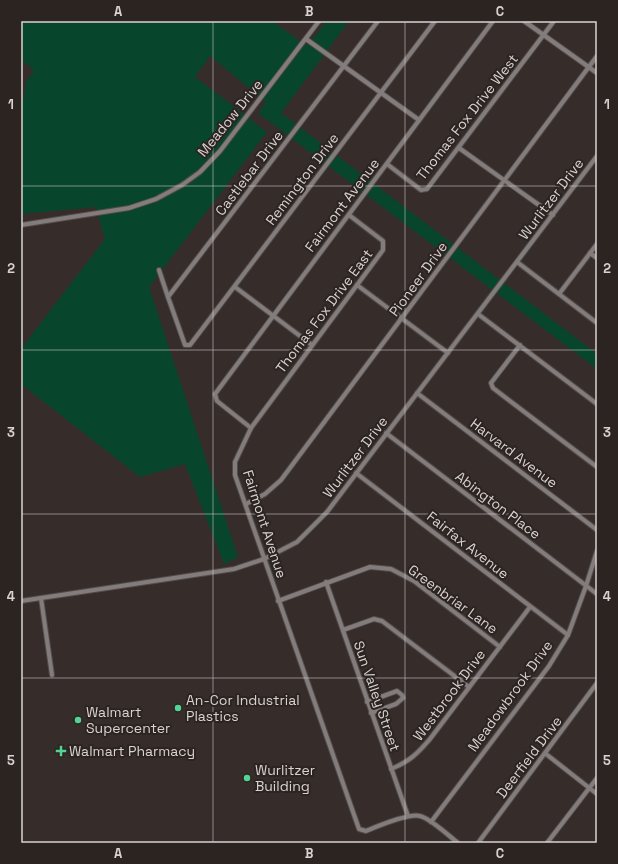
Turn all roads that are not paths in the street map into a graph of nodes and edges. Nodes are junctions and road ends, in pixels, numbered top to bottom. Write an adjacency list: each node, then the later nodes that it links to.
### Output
1 (319, 21): 8 (street, Meadow Drive)
2 (378, 21): 10 (street, Castlebar Drive)
3 (435, 21): 13 (street, Remington Drive)
4 (493, 21): 14 (street, Fairmont Avenue)
5 (524, 21): 7 (street)
6 (554, 21): 7 (street, Thomas Fox Drive West)
7 (544, 35): 11 (street); 15 (street, Thomas Fox Drive West)
8 (306, 39): 10 (street); 21 (street, Meadow Drive)
9 (597, 56): 11 (street, Pioneer Drive)
10 (344, 66): 13 (street); 30 (street, Castlebar Drive)
11 (588, 67): 12 (street); 18 (street, Pioneer Drive)
12 (597, 73)
13 (381, 92): 14 (street); 28 (street, Remington Drive)
14 (419, 120): 17 (street, Fairmont Avenue)
15 (459, 148): 17 (street, Thomas Fox Drive West); 18 (street)
16 (597, 156): 20 (street, Wurlitzer Drive)
17 (387, 164): 19 (street, Fairmont Avenue)
18 (504, 179): 20 (street); 33 (street, Pioneer Drive)
19 (349, 215): 27 (street, Thomas Fox Drive East); 32 (street, Fairmont Avenue)
20 (553, 215): 25 (street, Wurlitzer Drive)
21 (21, 225)
22 (597, 244): 23 (street)
23 (590, 252): 24 (street); 29 (street)
24 (597, 258)
25 (517, 262): 29 (street); 31 (street, Wurlitzer Drive)
26 (158, 270): 30 (street)
27 (357, 285): 33 (street); 35 (street, Thomas Fox Drive East)
28 (235, 287): 30 (street, Remington Drive); 32 (street)
29 (559, 294): 34 (street)
30 (168, 297)
31 (478, 314): 36 (street); 37 (street, Wurlitzer Drive)
32 (274, 316): 35 (street); 40 (street, Fairmont Avenue)
33 (402, 319): 37 (street); 44 (street, Pioneer Drive)
34 (597, 323)
35 (312, 345): 40 (street, Thomas Fox Drive East)
36 (520, 345): 39 (street); 42 (street)
37 (448, 352): 38 (street, Wurlitzer Drive)
38 (417, 393): 41 (street, Wurlitzer Drive); 45 (street, Harvard Avenue)
39 (597, 404)
40 (251, 428): 44 (street, Fairmont Avenue)
41 (386, 433): 43 (street, Wurlitzer Drive); 49 (street, Abington Place)
42 (597, 467)
43 (356, 473): 47 (street, Wurlitzer Drive); 54 (street, Fairfax Avenue)
44 (246, 504): 47 (street, Fairmont Avenue)
45 (597, 530)
46 (597, 551): 49 (street, Meadowbrook Drive)
47 (264, 559): 51 (street, Wurlitzer Drive); 52 (street, Fairmont Avenue)
48 (326, 582): 52 (street, Greenbriar Lane); 55 (street, Sun Valley Street); 57 (street, Greenbriar Lane)
49 (586, 586): 50 (street, Abington Place); 56 (street, Meadowbrook Drive)
50 (597, 594)
51 (41, 598): 53 (street, Wurlitzer Drive); 58 (street)
52 (278, 600): 68 (street, Fairmont Avenue)
53 (21, 601)
54 (530, 607): 56 (street, Fairfax Avenue); 57 (street, Westbrook Drive)
55 (343, 630): 60 (street); 61 (street, Sun Valley Street)
56 (568, 635): 69 (street, Meadowbrook Drive)
57 (500, 647): 60 (street, Westbrook Drive)
58 (52, 675)
59 (597, 684): 63 (street, Deerfield Drive)
60 (469, 687): 64 (street, Westbrook Drive)
61 (367, 702): 62 (street, Sun Valley Street); 62 (street)
62 (371, 713): 64 (street, Sun Valley Street)
63 (546, 754): 66 (street); 71 (street, Deerfield Drive)
64 (391, 769): 68 (street, Sun Valley Street)
65 (597, 778): 66 (street)
66 (589, 788): 67 (street); 72 (street)
67 (597, 794)
68 (408, 816): 69 (street, Fairmont Avenue)
69 (431, 822): 70 (street, Fairmont Avenue)
70 (458, 843)
71 (478, 843)
72 (548, 843)

